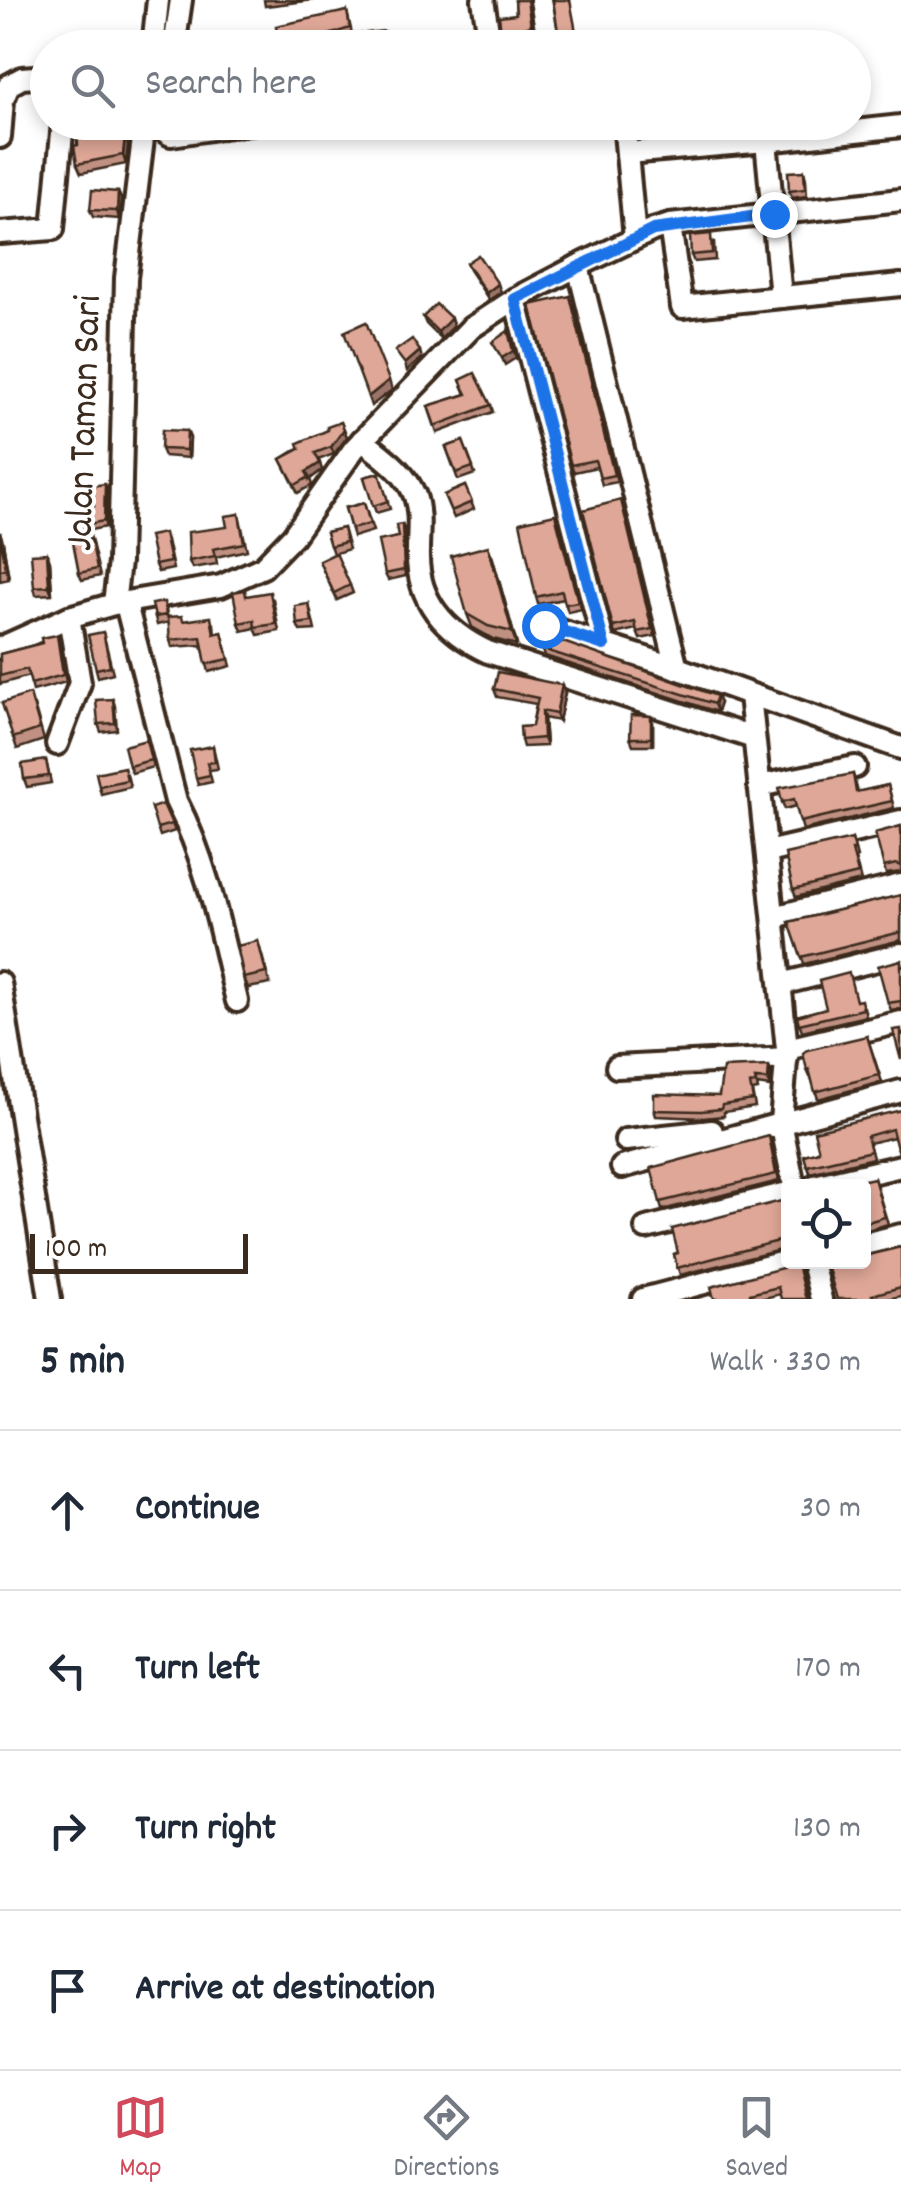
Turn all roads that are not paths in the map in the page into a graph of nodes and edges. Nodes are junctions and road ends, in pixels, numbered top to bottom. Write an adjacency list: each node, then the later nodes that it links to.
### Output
1 (158, 0): 5 (street)
2 (181, 0): 6 (street)
3 (482, 0): 7 (street)
4 (541, 0): 8 (street)
5 (155, 30)
6 (177, 30)
7 (488, 30)
8 (546, 30)
9 (30, 77): 12 (street)
10 (901, 126): 11 (street)
11 (871, 129)
12 (0, 137)
13 (61, 140): 22 (street)
14 (143, 140): 29 (street, Jalan Taman Sari)
15 (626, 140): 18 (street)
16 (775, 140): 17 (street)
17 (766, 141): 18 (street); 20 (street)
18 (627, 153): 23 (street)
19 (901, 200): 20 (street)
20 (774, 214): 21 (street); 26 (street)
21 (670, 225): 23 (street); 26 (street)
22 (0, 233)
23 (635, 238): 24 (street)
24 (578, 266): 27 (street); 34 (street)
25 (901, 285): 26 (street)
26 (780, 297)
27 (515, 299): 28 (street); 32 (street)
28 (362, 440): 29 (street); 36 (street)
29 (120, 604): 30 (street, Jalan Taman Sari); 48 (street)
30 (69, 616): 33 (street, Jalan Taman Sari); 37 (street)
31 (544, 625): 32 (street)
32 (604, 645): 34 (street)
33 (0, 648)
34 (677, 668): 35 (street)
35 (750, 695): 36 (street); 38 (street)
36 (754, 738): 40 (street)
37 (57, 744)
38 (901, 748)
39 (855, 767): 40 (street)
40 (759, 786): 42 (street)
41 (901, 821): 42 (street)
42 (767, 852): 44 (street)
43 (901, 885): 44 (street)
44 (774, 916): 47 (street)
45 (901, 954): 47 (street)
46 (0, 984): 65 (street)
47 (781, 984): 50 (street)
48 (237, 1001)
49 (901, 1022): 50 (street)
50 (787, 1054): 51 (street); 53 (street)
51 (617, 1066)
52 (901, 1091): 53 (street)
53 (773, 1124): 54 (street); 56 (street); 57 (street)
54 (626, 1140)
55 (901, 1166): 58 (street)
56 (622, 1167)
57 (792, 1179)
58 (844, 1179)
59 (781, 1195): 60 (street)
60 (646, 1228)
61 (901, 1236): 62 (street)
62 (871, 1242)
63 (781, 1263): 66 (street)
64 (814, 1269): 67 (street)
65 (50, 1299)
66 (643, 1299)
67 (821, 1299)

